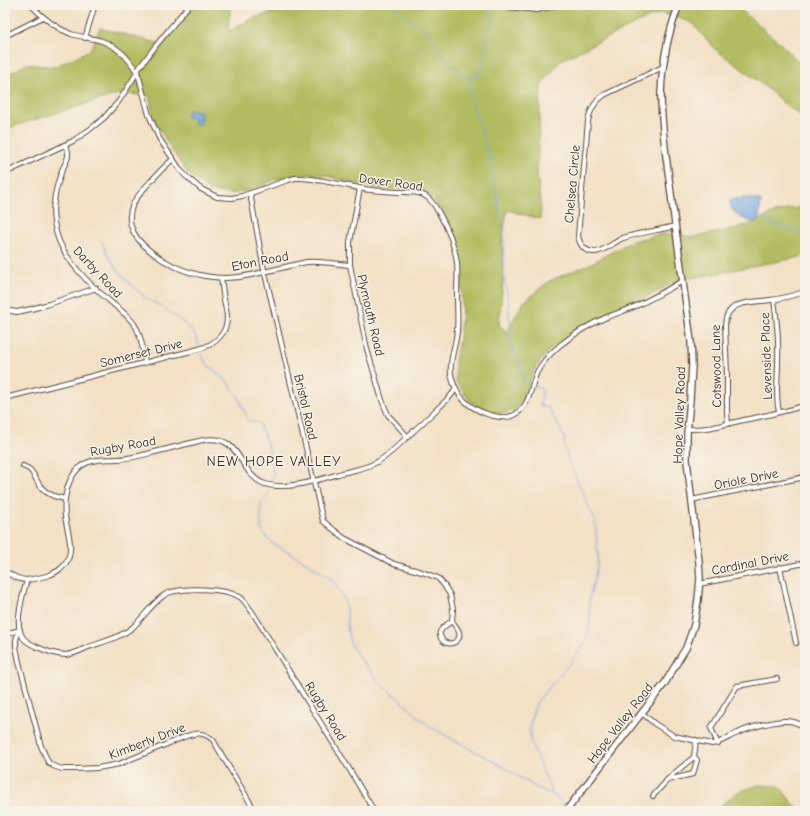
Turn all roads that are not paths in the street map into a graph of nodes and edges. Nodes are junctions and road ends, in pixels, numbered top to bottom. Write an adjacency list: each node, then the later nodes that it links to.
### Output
1 (31, 5): 9 (street, Dover Road)
2 (95, 5): 11 (street)
3 (189, 5): 13 (street)
4 (490, 5): 5 (street)
5 (557, 5)
6 (679, 5): 12 (main road, Hope Valley Road)
7 (756, 5): 8 (street)
8 (764, 5)
9 (43, 17): 10 (street); 11 (street, Dover Road)
10 (5, 36)
11 (85, 38): 13 (street, Dover Road)
12 (663, 67): 19 (main road, Hope Valley Road); 19 (street, Chelsea Circle)
13 (137, 72): 14 (street); 15 (street, Dover Road)
14 (64, 145): 16 (street); 24 (street, Darby Road)
15 (173, 159): 18 (street, Dover Road); 22 (street, Eton Road)
16 (5, 173)
17 (360, 188): 18 (street, Dover Road); 20 (street, Plymouth Road); 29 (street, Dover Road)
18 (250, 193): 21 (street, Bristol Road)
19 (676, 226): 23 (main road, Hope Valley Road)
20 (350, 265): 21 (street, Eton Road); 35 (street, Plymouth Road)
21 (264, 272): 22 (street, Eton Road); 38 (street, Bristol Road)
22 (221, 278): 28 (street, Somerset Drive)
23 (683, 281): 29 (street, Dover Road); 34 (main road, Hope Valley Road)
24 (96, 288): 27 (street); 28 (street, Darby Road)
25 (801, 293): 26 (street, Cotswood Lane)
26 (774, 300): 32 (street, Levenside Place); 33 (street, Cotswood Lane)
27 (5, 310)
28 (145, 362): 30 (street, Somerset Drive)
29 (456, 388): 35 (street, Rugby Road)
30 (5, 398)
31 (805, 405): 32 (street)
32 (780, 412): 33 (street)
33 (728, 424): 34 (street)
34 (687, 429): 40 (main road, Hope Valley Road)
35 (408, 437): 38 (street, Rugby Road)
36 (23, 466): 39 (street)
37 (805, 477): 40 (street, Oriole Drive)
38 (313, 481): 39 (street, Rugby Road); 46 (street, Bristol Road)
39 (65, 499): 44 (street, Rugby Road)
40 (691, 500): 45 (main road, Hope Valley Road)
41 (805, 563): 42 (street, Cardinal Drive)
42 (780, 567): 45 (street, Cardinal Drive); 49 (street)
43 (5, 571): 44 (street)
44 (27, 580): 47 (street)
45 (699, 584): 51 (main road, Hope Valley Road)
46 (452, 621): 46 (street, Bristol Road)
47 (20, 630): 48 (street); 59 (street, Kimberly Drive); 60 (street, Rugby Road)
48 (5, 634)
49 (796, 644)
50 (777, 679): 54 (street)
51 (642, 713): 53 (street); 58 (main road, Hope Valley Road)
52 (805, 728): 54 (street)
53 (696, 740): 54 (street); 55 (street)
54 (718, 744)
55 (694, 757): 56 (street); 56 (street)
56 (667, 780): 57 (street)
57 (653, 796)
58 (567, 809)
59 (255, 811)
60 (374, 811)

